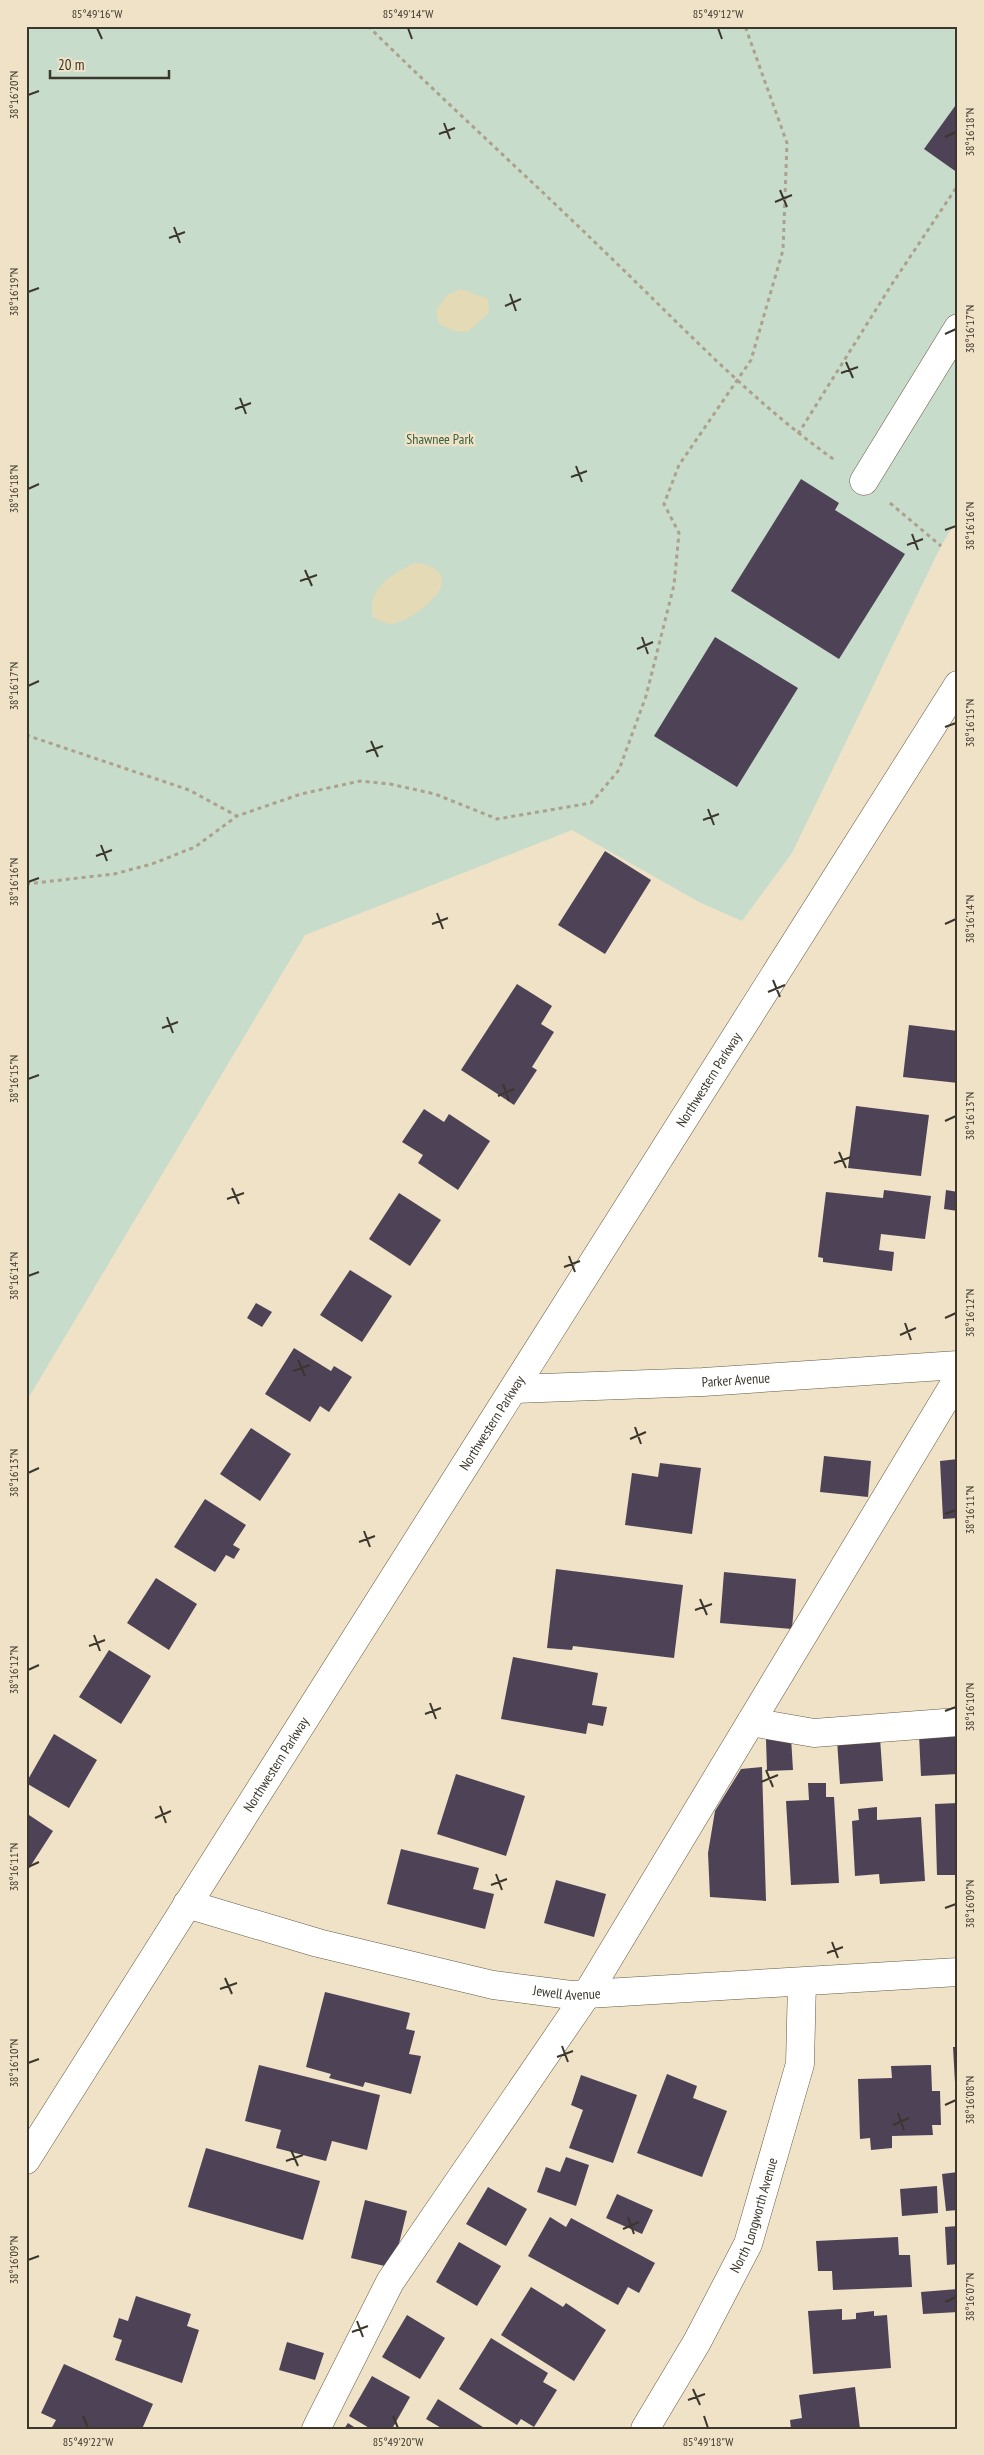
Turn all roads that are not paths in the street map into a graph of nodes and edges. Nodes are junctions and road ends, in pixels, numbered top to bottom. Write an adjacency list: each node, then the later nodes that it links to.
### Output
1 (958, 328): 2 (street)
2 (864, 481)
3 (958, 684): 6 (street, Northwestern Parkway)
4 (958, 1365): 6 (street, Parker Avenue)
5 (958, 1378): 7 (street)
6 (515, 1389): 9 (street, Northwestern Parkway)
7 (751, 1722): 8 (street); 12 (street)
8 (958, 1722)
9 (187, 1904): 12 (street, Jewell Avenue); 13 (street, Northwestern Parkway)
10 (958, 1972): 11 (street, Jewell Avenue)
11 (802, 1982): 12 (street, Jewell Avenue); 15 (street, North Longworth Avenue)
12 (588, 1994): 14 (street)
13 (26, 2160)
14 (316, 2429)
15 (645, 2429)

